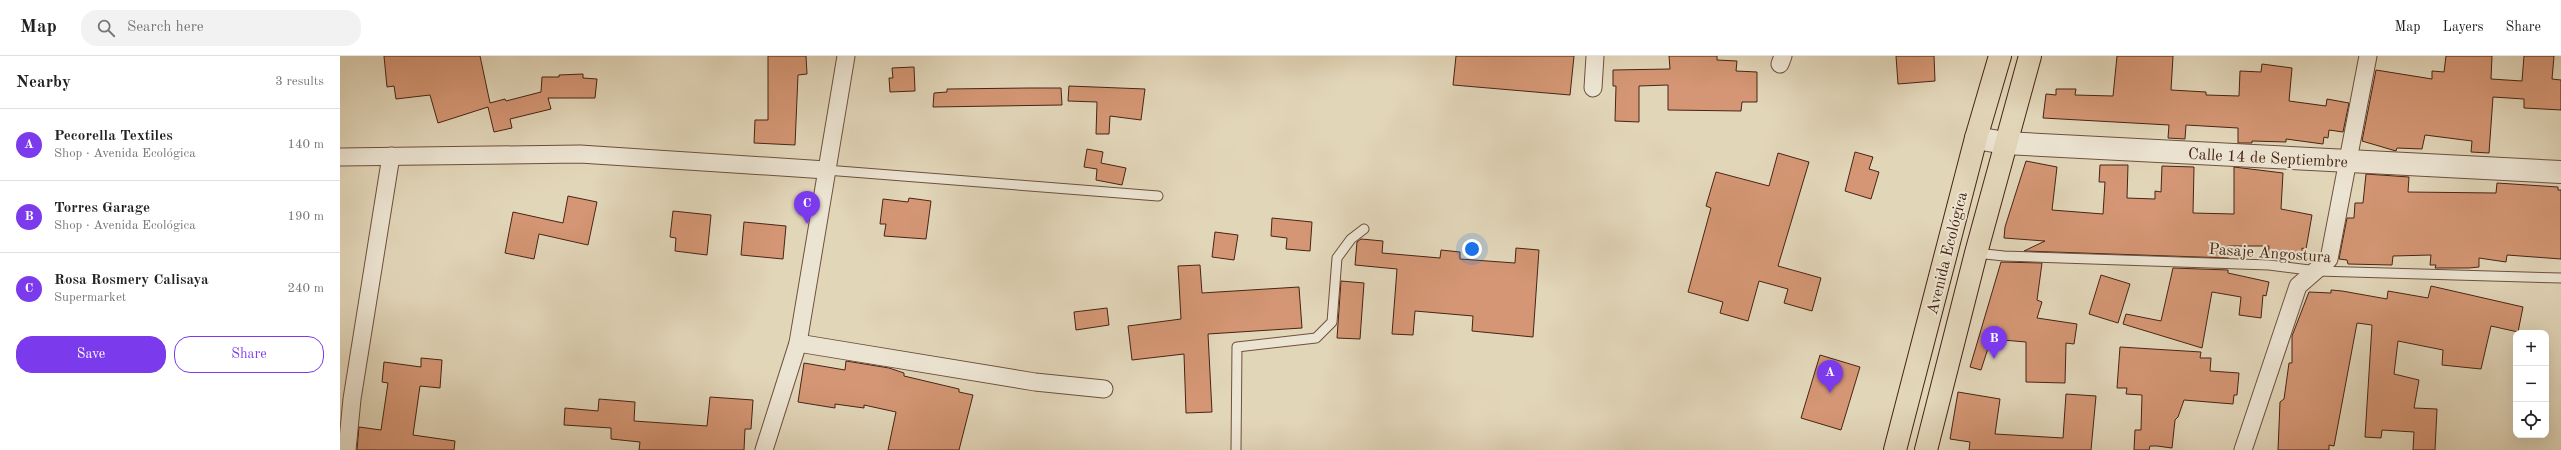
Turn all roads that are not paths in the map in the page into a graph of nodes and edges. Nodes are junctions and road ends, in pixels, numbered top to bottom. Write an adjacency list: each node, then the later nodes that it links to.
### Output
1 (846, 56): 12 (street)
2 (1595, 56): 6 (street)
3 (2000, 56): 7 (main road, Avenida Ecológica)
4 (2030, 56): 8 (main road, Avenida Ecológica)
5 (2368, 56): 11 (street)
6 (1593, 88)
7 (1976, 138): 8 (street, Calle 14 de Septiembre); 24 (main road, Avenida Ecológica)
8 (2005, 143): 11 (street, Calle 14 de Septiembre); 16 (main road, Avenida Ecológica)
9 (391, 156): 10 (street); 12 (street); 21 (street)
10 (340, 157)
11 (2348, 161): 13 (street, Calle 14 de Septiembre); 17 (street)
12 (826, 170): 14 (lane); 19 (street)
13 (2561, 172)
14 (1158, 196)
15 (1364, 229): 23 (lane)
16 (1976, 252): 17 (lane, Pasaje Angostura); 25 (main road, Avenida Ecológica)
17 (2317, 271): 18 (lane, Pasaje Angostura); 26 (street)
18 (2561, 278)
19 (798, 343): 20 (street); 22 (street)
20 (1104, 389)
21 (347, 450)
22 (764, 450)
23 (1236, 450)
24 (1896, 450)
25 (1926, 450)
26 (2243, 450)

